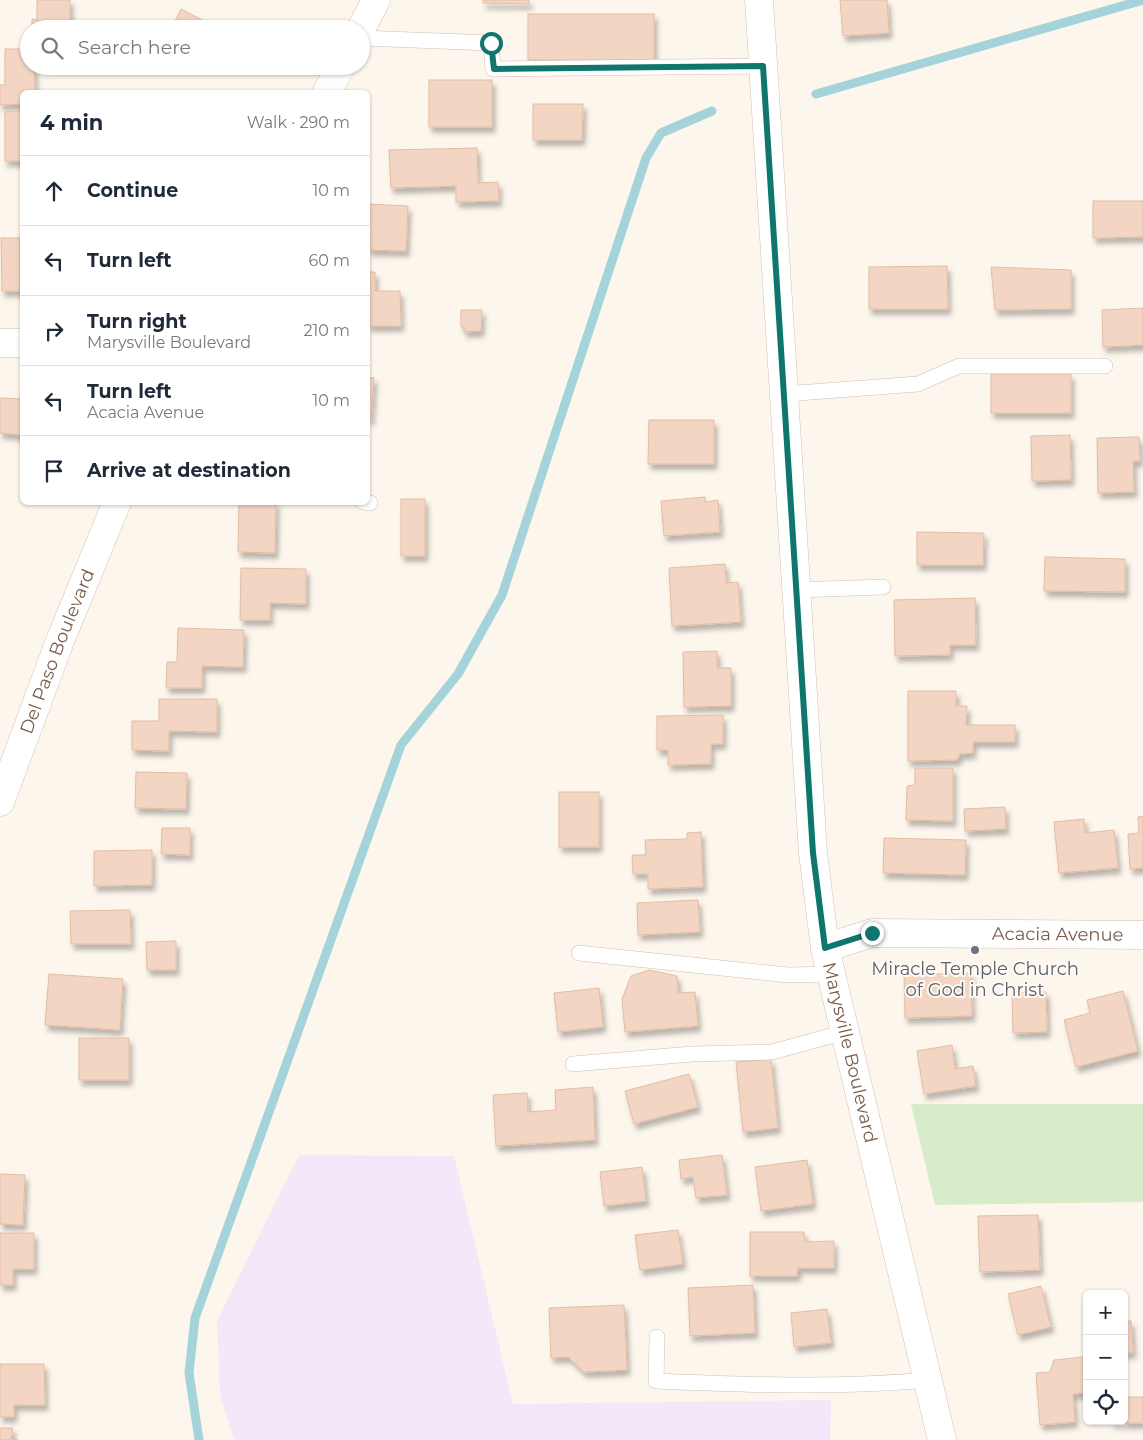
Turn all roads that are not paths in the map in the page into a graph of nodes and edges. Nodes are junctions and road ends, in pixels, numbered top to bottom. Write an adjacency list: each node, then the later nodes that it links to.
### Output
1 (376, 0): 3 (main road)
2 (759, 0): 5 (main road, Marysville Boulevard)
3 (366, 20)
4 (370, 38): 5 (lane)
5 (763, 66): 11 (main road, Marysville Boulevard)
6 (336, 75): 7 (main road)
7 (327, 90)
8 (0, 343): 9 (main road)
9 (20, 343)
10 (1105, 366): 11 (lane)
11 (784, 394): 14 (main road, Marysville Boulevard)
12 (116, 505): 15 (main road, Del Paso Boulevard)
13 (883, 587): 14 (lane)
14 (796, 590): 18 (main road, Marysville Boulevard)
15 (0, 802)
16 (1143, 935): 18 (main road, Acacia Avenue)
17 (579, 953): 18 (lane)
18 (828, 961): 19 (main road, Marysville Boulevard)
19 (845, 1032): 20 (lane); 22 (main road, Marysville Boulevard)
20 (573, 1064)
21 (657, 1337): 22 (lane)
22 (928, 1380): 23 (main road, Marysville Boulevard)
23 (942, 1440)

